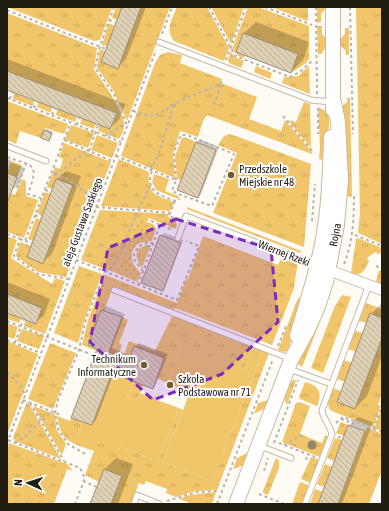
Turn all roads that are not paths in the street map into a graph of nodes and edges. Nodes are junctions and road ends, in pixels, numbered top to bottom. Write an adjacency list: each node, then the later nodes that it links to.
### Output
1 (333, 7): 3 (street, Rojna)
2 (159, 42): 3 (lane)
3 (334, 102): 7 (street, Rojna)
4 (7, 146): 5 (lane)
5 (46, 161)
6 (178, 238): 7 (lane, Wiernej Rzeki)
7 (323, 268): 8 (street, Wiernej Rzeki); 11 (street, Rojna)
8 (369, 285): 10 (street, Wiernej Rzeki); 12 (lane)
9 (114, 290): 11 (lane)
10 (382, 290)
11 (294, 367): 12 (lane); 13 (street, Rojna)
12 (331, 384): 18 (lane)
13 (265, 448): 14 (lane); 17 (street, Rojna)
14 (291, 458)
15 (134, 504): 16 (lane)
16 (159, 504)
17 (236, 504)
18 (305, 504)

